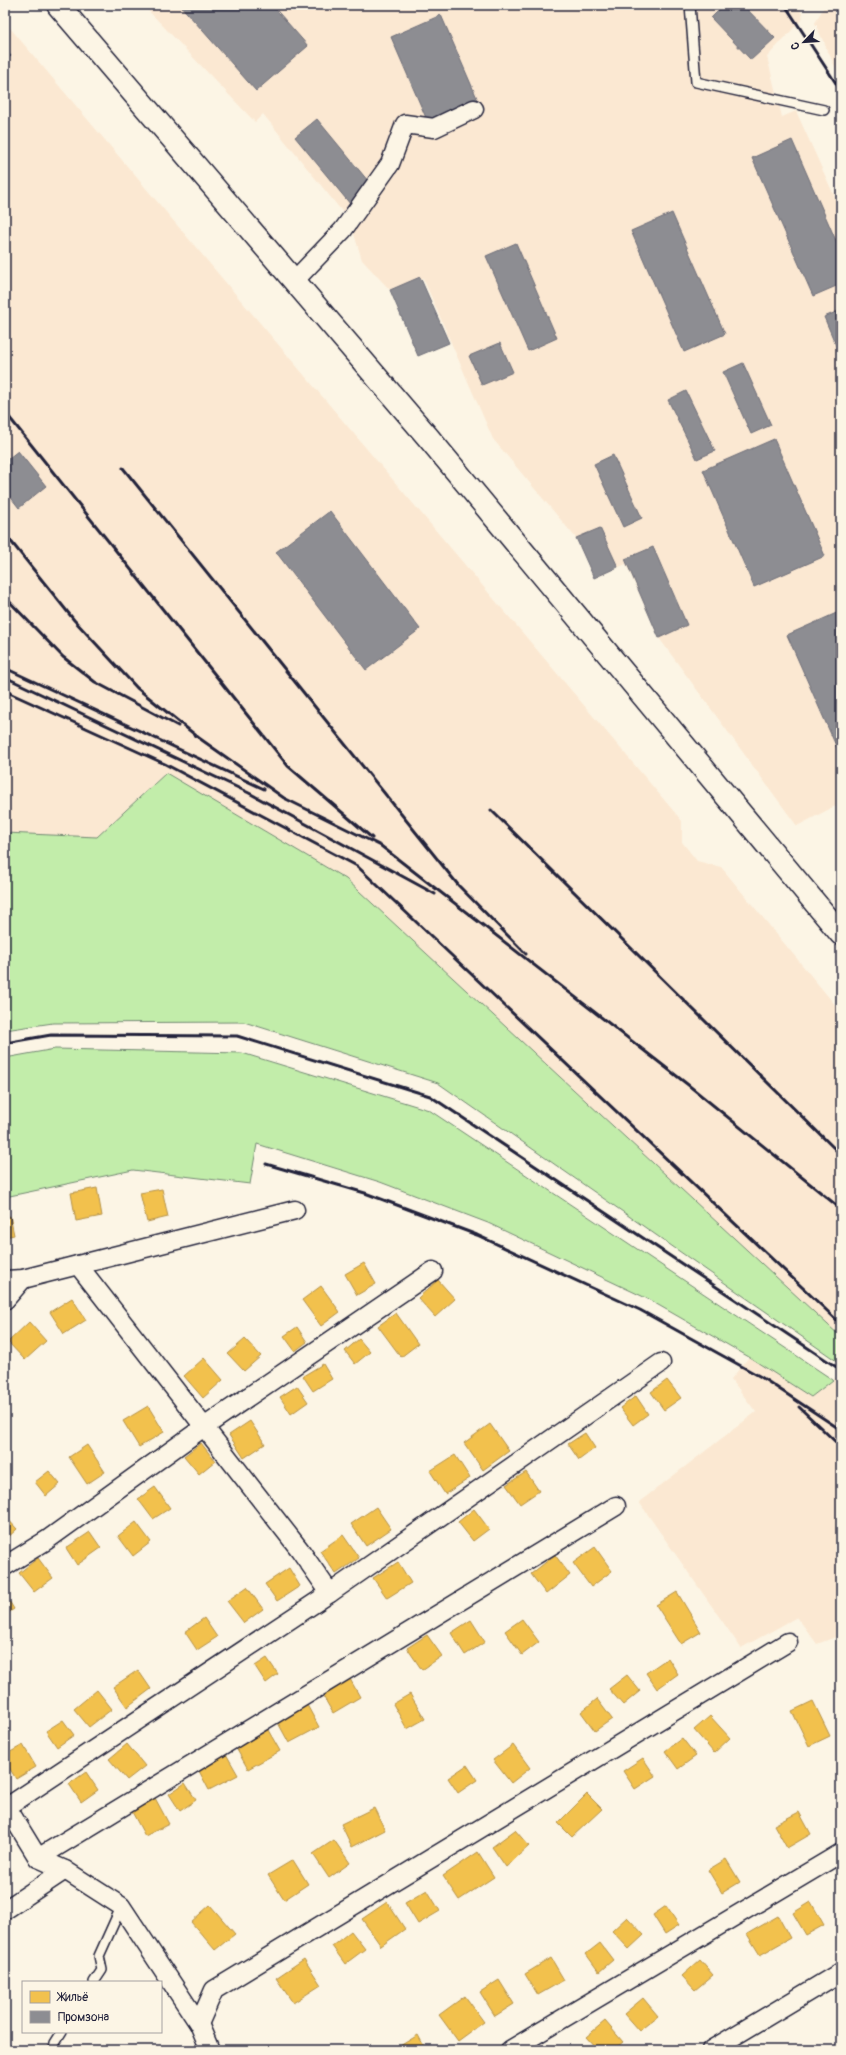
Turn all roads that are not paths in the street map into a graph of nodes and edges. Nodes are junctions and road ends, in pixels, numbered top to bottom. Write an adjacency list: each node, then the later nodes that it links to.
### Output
1 (58, 5): 5 (street)
2 (690, 5): 4 (lane)
3 (474, 109): 5 (street)
4 (824, 110)
5 (296, 280): 6 (street)
6 (841, 934)
7 (295, 1210): 8 (street)
8 (78, 1265): 10 (street); 14 (street)
9 (433, 1271): 14 (street)
10 (23, 1279): 11 (street); 12 (street)
11 (5, 1280)
12 (5, 1300)
13 (661, 1362): 17 (street)
14 (204, 1427): 16 (street); 17 (street)
15 (616, 1506): 21 (street)
16 (5, 1566)
17 (330, 1593): 19 (street)
18 (788, 1642): 27 (street)
19 (6, 1806): 21 (street)
20 (841, 1853): 31 (street)
21 (38, 1858): 22 (street)
22 (65, 1870): 23 (street); 24 (street)
23 (122, 1905): 26 (lane); 27 (street)
24 (5, 1910)
25 (841, 1972): 32 (street)
26 (95, 1981)
27 (200, 2024): 30 (street)
28 (61, 2033): 29 (lane)
29 (54, 2050)
30 (210, 2050)
31 (510, 2050)
32 (711, 2050)

